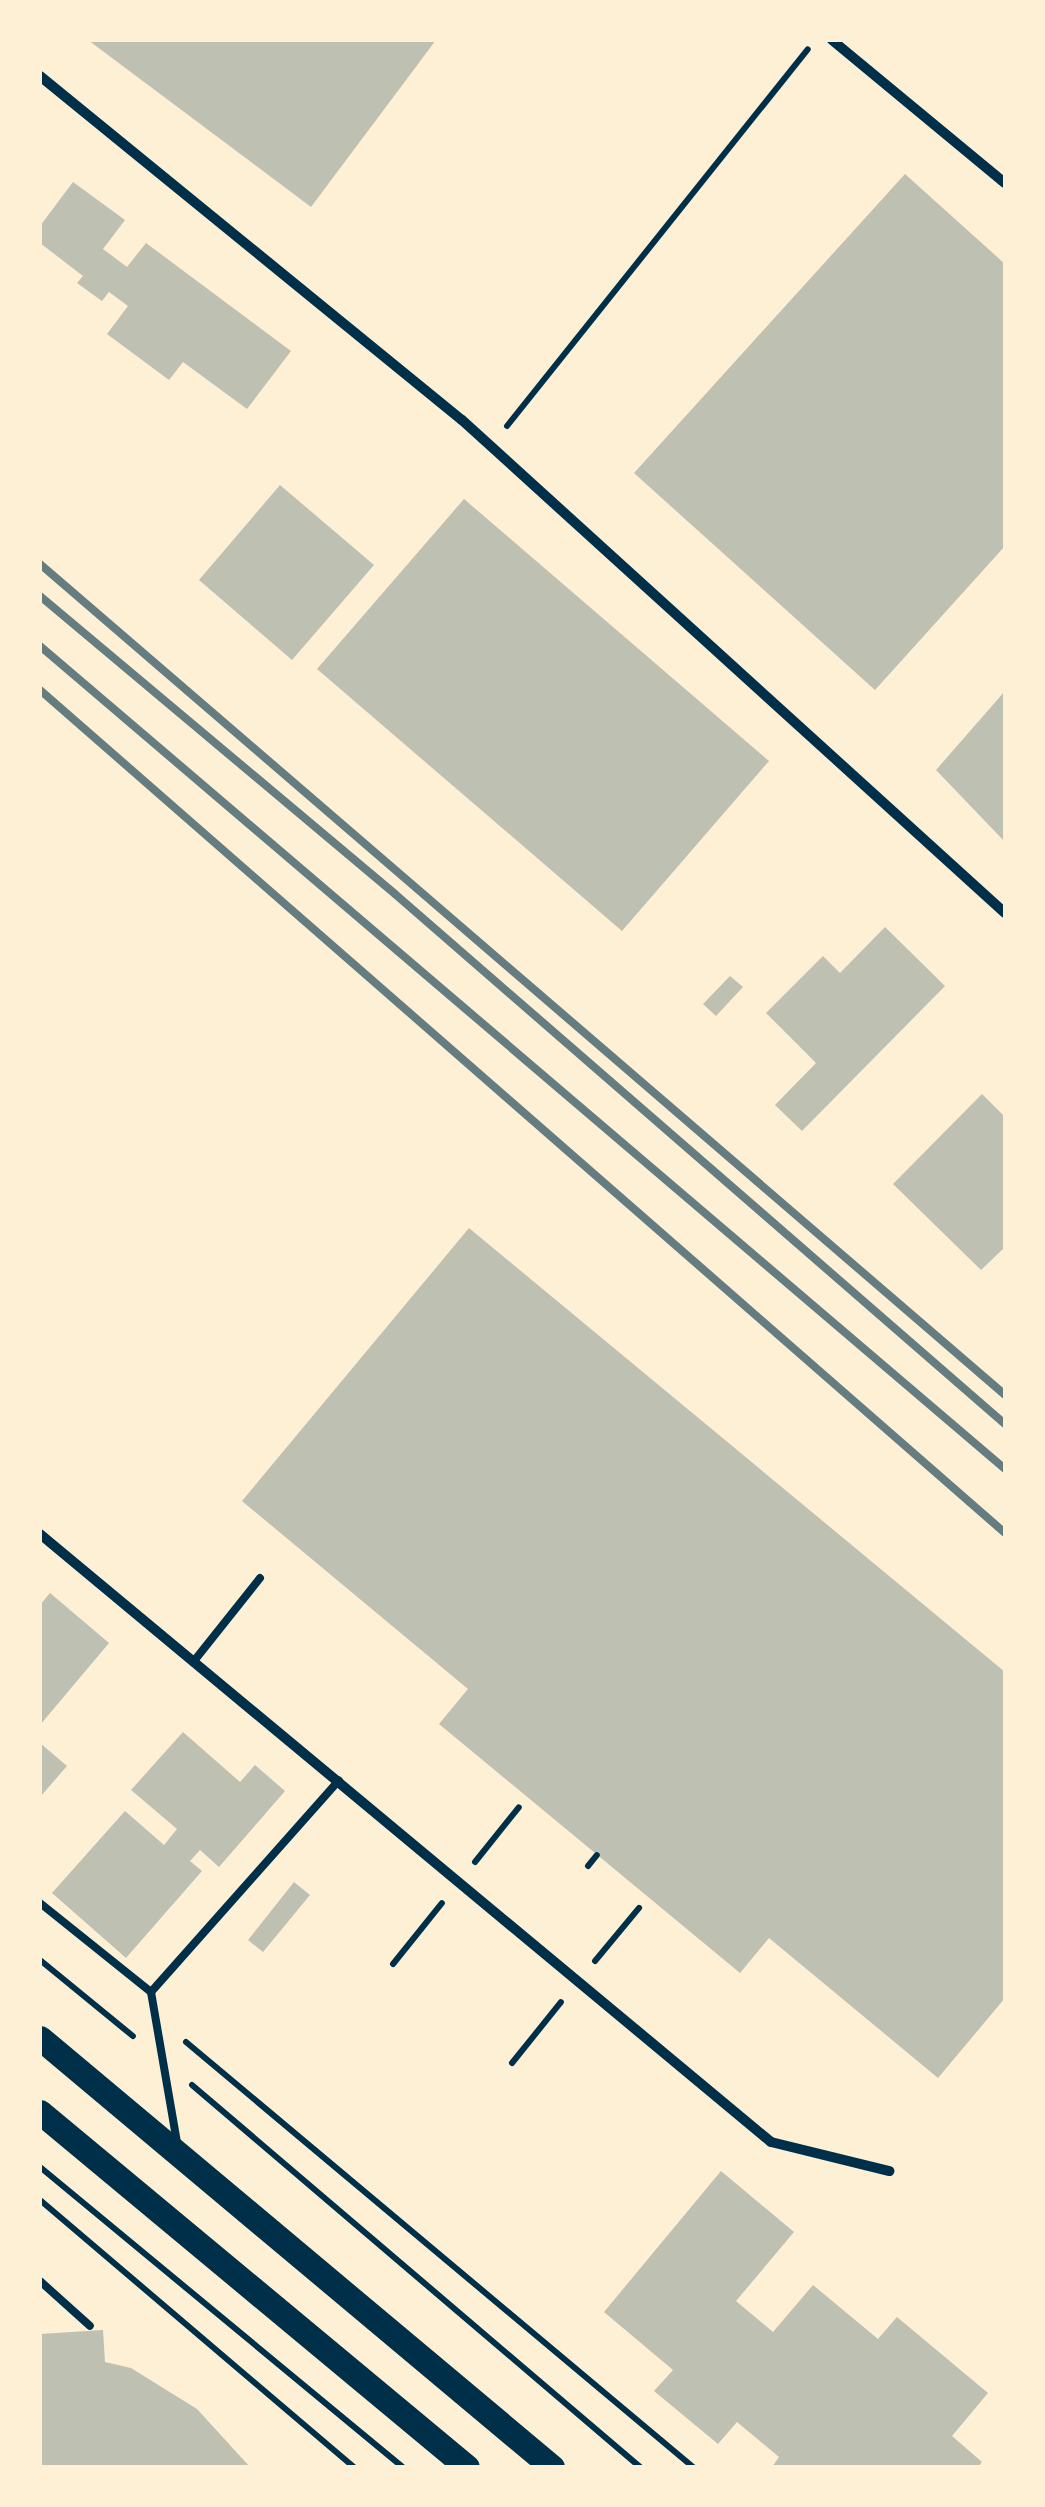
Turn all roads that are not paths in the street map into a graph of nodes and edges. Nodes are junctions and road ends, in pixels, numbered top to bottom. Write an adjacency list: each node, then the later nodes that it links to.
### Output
1 (832, 40): 3 (street)
2 (40, 76): 4 (street)
3 (1005, 183)
4 (1005, 914)
5 (40, 1534): 7 (street)
6 (260, 1578): 7 (lane)
7 (194, 1661): 8 (street)
8 (339, 1780): 10 (lane); 14 (street)
9 (40, 1903): 10 (lane)
10 (151, 1992): 13 (lane)
11 (40, 2038): 13 (main road)
12 (40, 2112): 17 (main road)
13 (179, 2158): 18 (main road)
14 (889, 2171)
15 (40, 2282): 16 (lane)
16 (90, 2326)
17 (466, 2467)
18 (552, 2467)

